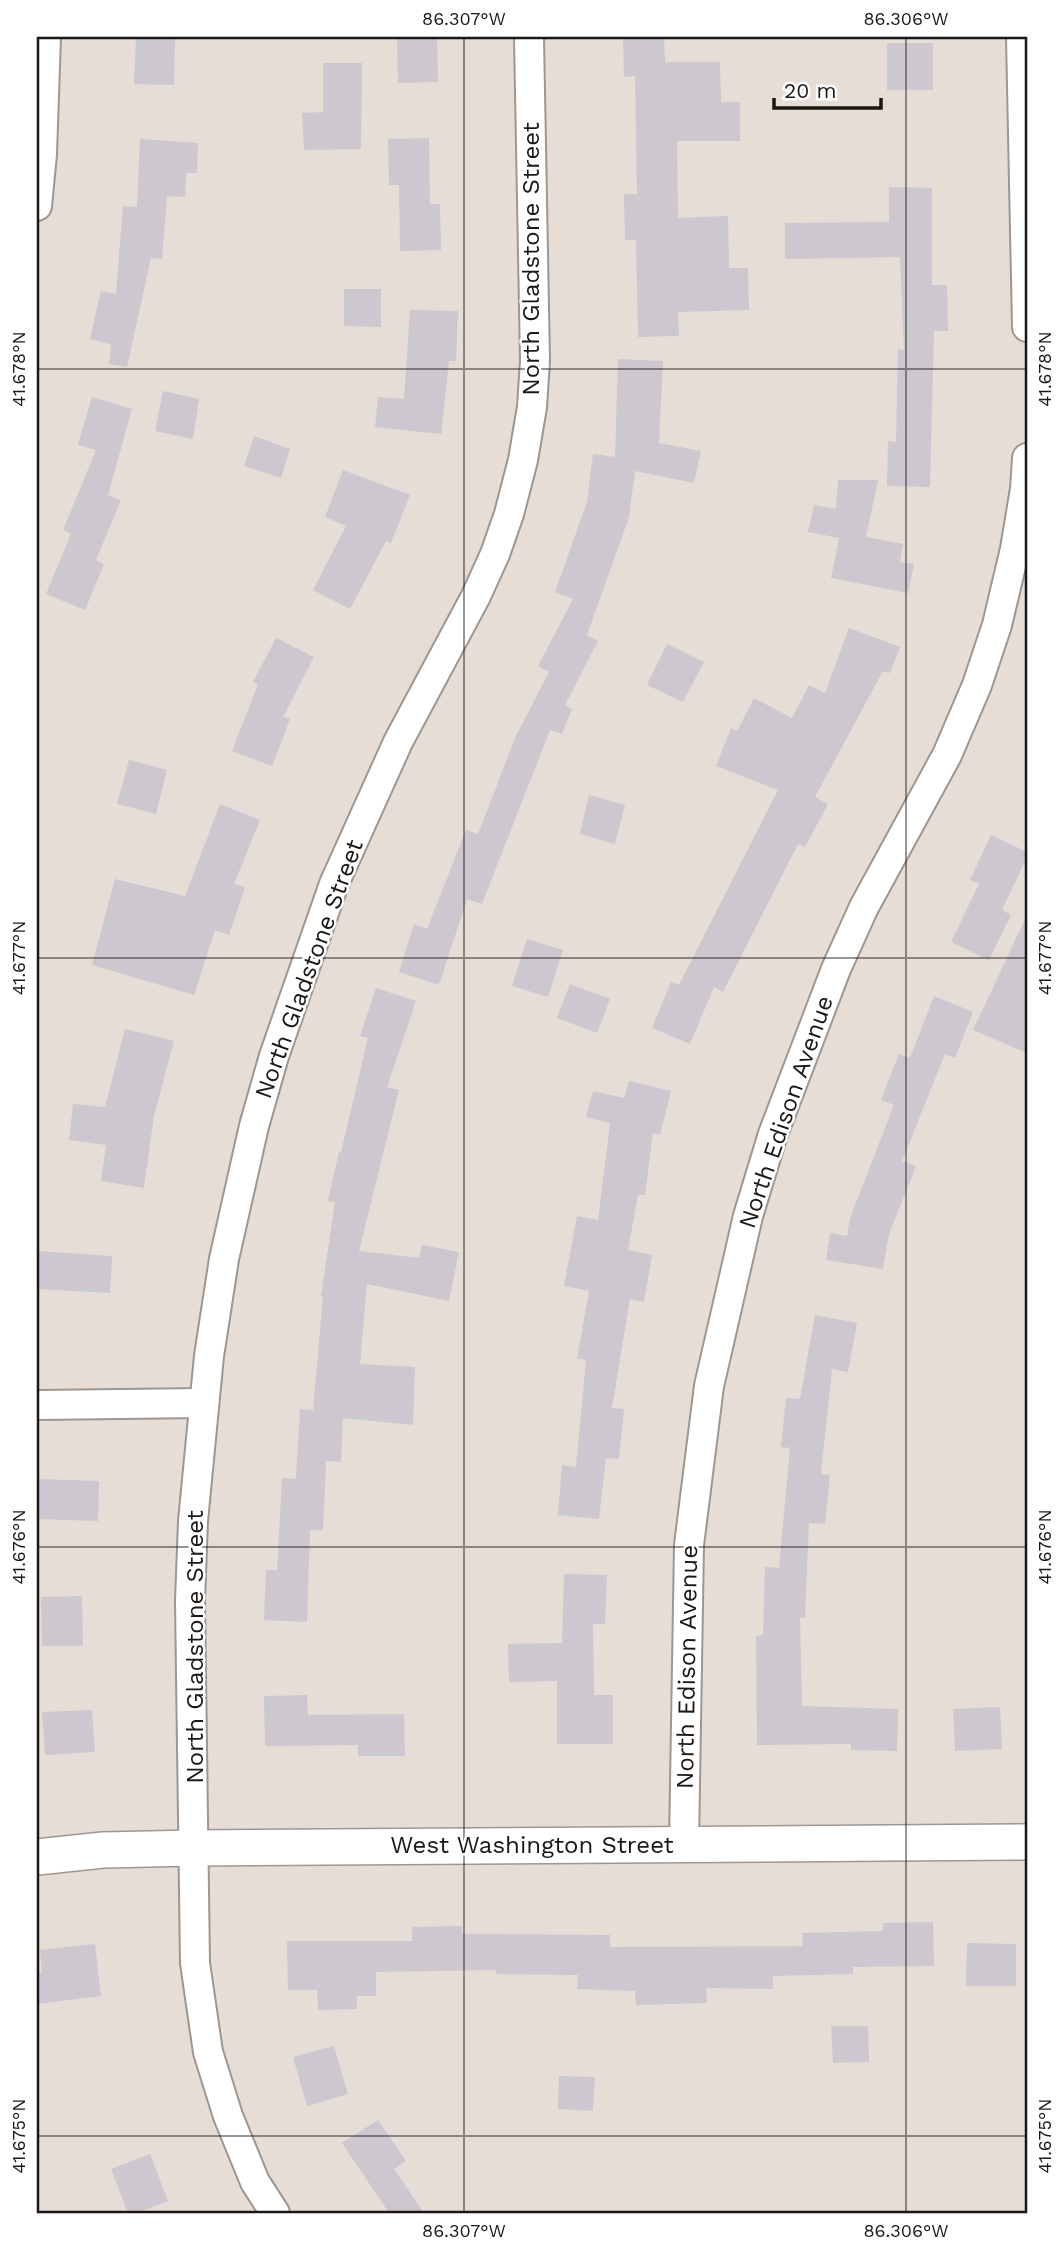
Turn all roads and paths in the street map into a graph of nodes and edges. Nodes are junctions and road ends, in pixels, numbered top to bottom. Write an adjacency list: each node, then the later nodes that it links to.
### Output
1 (46, 37): 4 (street)
2 (529, 37): 7 (street, North Gladstone Street)
3 (1021, 37): 5 (street)
4 (37, 206)
5 (1027, 327)
6 (1027, 458): 10 (street, North Edison Avenue)
7 (204, 1404): 8 (street); 11 (street, North Gladstone Street)
8 (37, 1405)
9 (1027, 1842): 10 (street, West Washington Street)
10 (684, 1844): 11 (street, West Washington Street)
11 (195, 1848): 12 (street, West Washington Street); 13 (street, North Gladstone Street)
12 (37, 1857)
13 (275, 2213)

